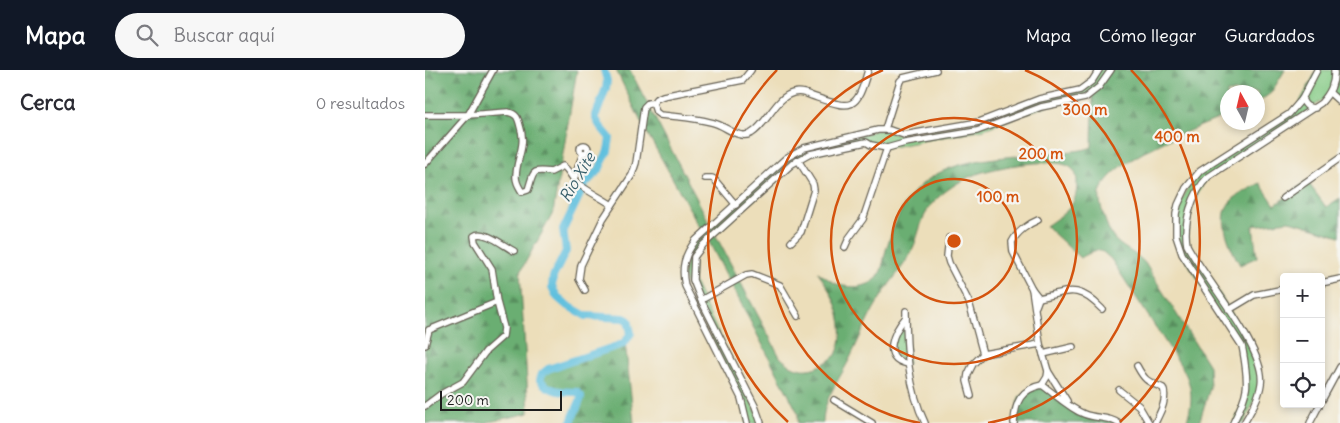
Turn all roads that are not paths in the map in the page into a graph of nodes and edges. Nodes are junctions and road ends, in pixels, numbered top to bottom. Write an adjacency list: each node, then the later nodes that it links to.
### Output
1 (493, 70): 15 (street)
2 (751, 70): 12 (street)
3 (869, 70): 12 (street)
4 (936, 70): 16 (street)
5 (1099, 70): 18 (street)
6 (1111, 70): 20 (street)
7 (1317, 70): 10 (street)
8 (1334, 70): 9 (street)
9 (1330, 93): 11 (street); 13 (street)
10 (1302, 99): 13 (street); 28 (street)
11 (1340, 102)
12 (653, 103): 31 (street)
13 (1315, 108): 29 (street)
14 (425, 115): 15 (street)
15 (468, 115): 25 (street); 27 (street)
16 (885, 129): 17 (street); 18 (street)
17 (867, 133): 19 (street); 32 (street)
18 (904, 135): 20 (street)
19 (867, 142): 21 (street); 24 (street)
20 (905, 143): 21 (street)
21 (887, 148): 38 (street)
22 (583, 153): 27 (street)
23 (1340, 158): 30 (street)
24 (798, 160): 37 (street); 46 (street)
25 (425, 164)
26 (705, 178): 32 (street)
27 (574, 179): 31 (street)
28 (1186, 188): 29 (street); 34 (street)
29 (1197, 192): 36 (street)
30 (1283, 198)
31 (611, 204): 43 (street)
32 (736, 204): 69 (street)
33 (1039, 220): 42 (street)
34 (1176, 236): 36 (street); 59 (street)
35 (949, 238): 57 (street)
36 (1186, 240): 50 (street)
37 (791, 242)
38 (845, 247)
39 (514, 251): 47 (street)
40 (1340, 279): 41 (street)
41 (1325, 282)
42 (1032, 289): 45 (street); 48 (street)
43 (585, 290)
44 (1280, 290): 50 (street)
45 (1039, 298): 48 (street); 49 (street)
46 (701, 300): 51 (street); 66 (street)
47 (497, 302): 52 (street); 73 (street)
48 (1036, 306): 53 (street)
49 (1103, 309)
50 (1229, 310): 56 (street)
51 (798, 316)
52 (427, 328): 54 (street)
53 (1040, 344): 57 (street); 58 (street)
54 (425, 345)
55 (1073, 347): 58 (street)
56 (1255, 353): 59 (street); 74 (street)
57 (983, 354): 68 (street)
58 (1043, 354): 63 (street)
59 (1244, 357): 71 (street)
60 (908, 364): 60 (street); 79 (street)
61 (1137, 366): 83 (street)
62 (1340, 366): 67 (street)
63 (1048, 371): 64 (street); 72 (street)
64 (1043, 385): 72 (street); 80 (street)
65 (1119, 390): 82 (street)
66 (749, 394): 69 (street); 77 (street)
67 (1325, 395)
68 (971, 396)
69 (741, 398): 76 (street)
70 (834, 400): 78 (street)
71 (1245, 401): 74 (street); 84 (street)
72 (1069, 405): 81 (street)
73 (425, 406)
74 (1254, 406): 85 (street)
75 (1318, 408): 86 (street)
76 (747, 423)
77 (761, 423)
78 (872, 423)
79 (925, 423)
80 (1014, 423)
81 (1118, 423)
82 (1149, 423)
83 (1155, 423)
84 (1233, 423)
85 (1244, 423)
86 (1310, 423)

